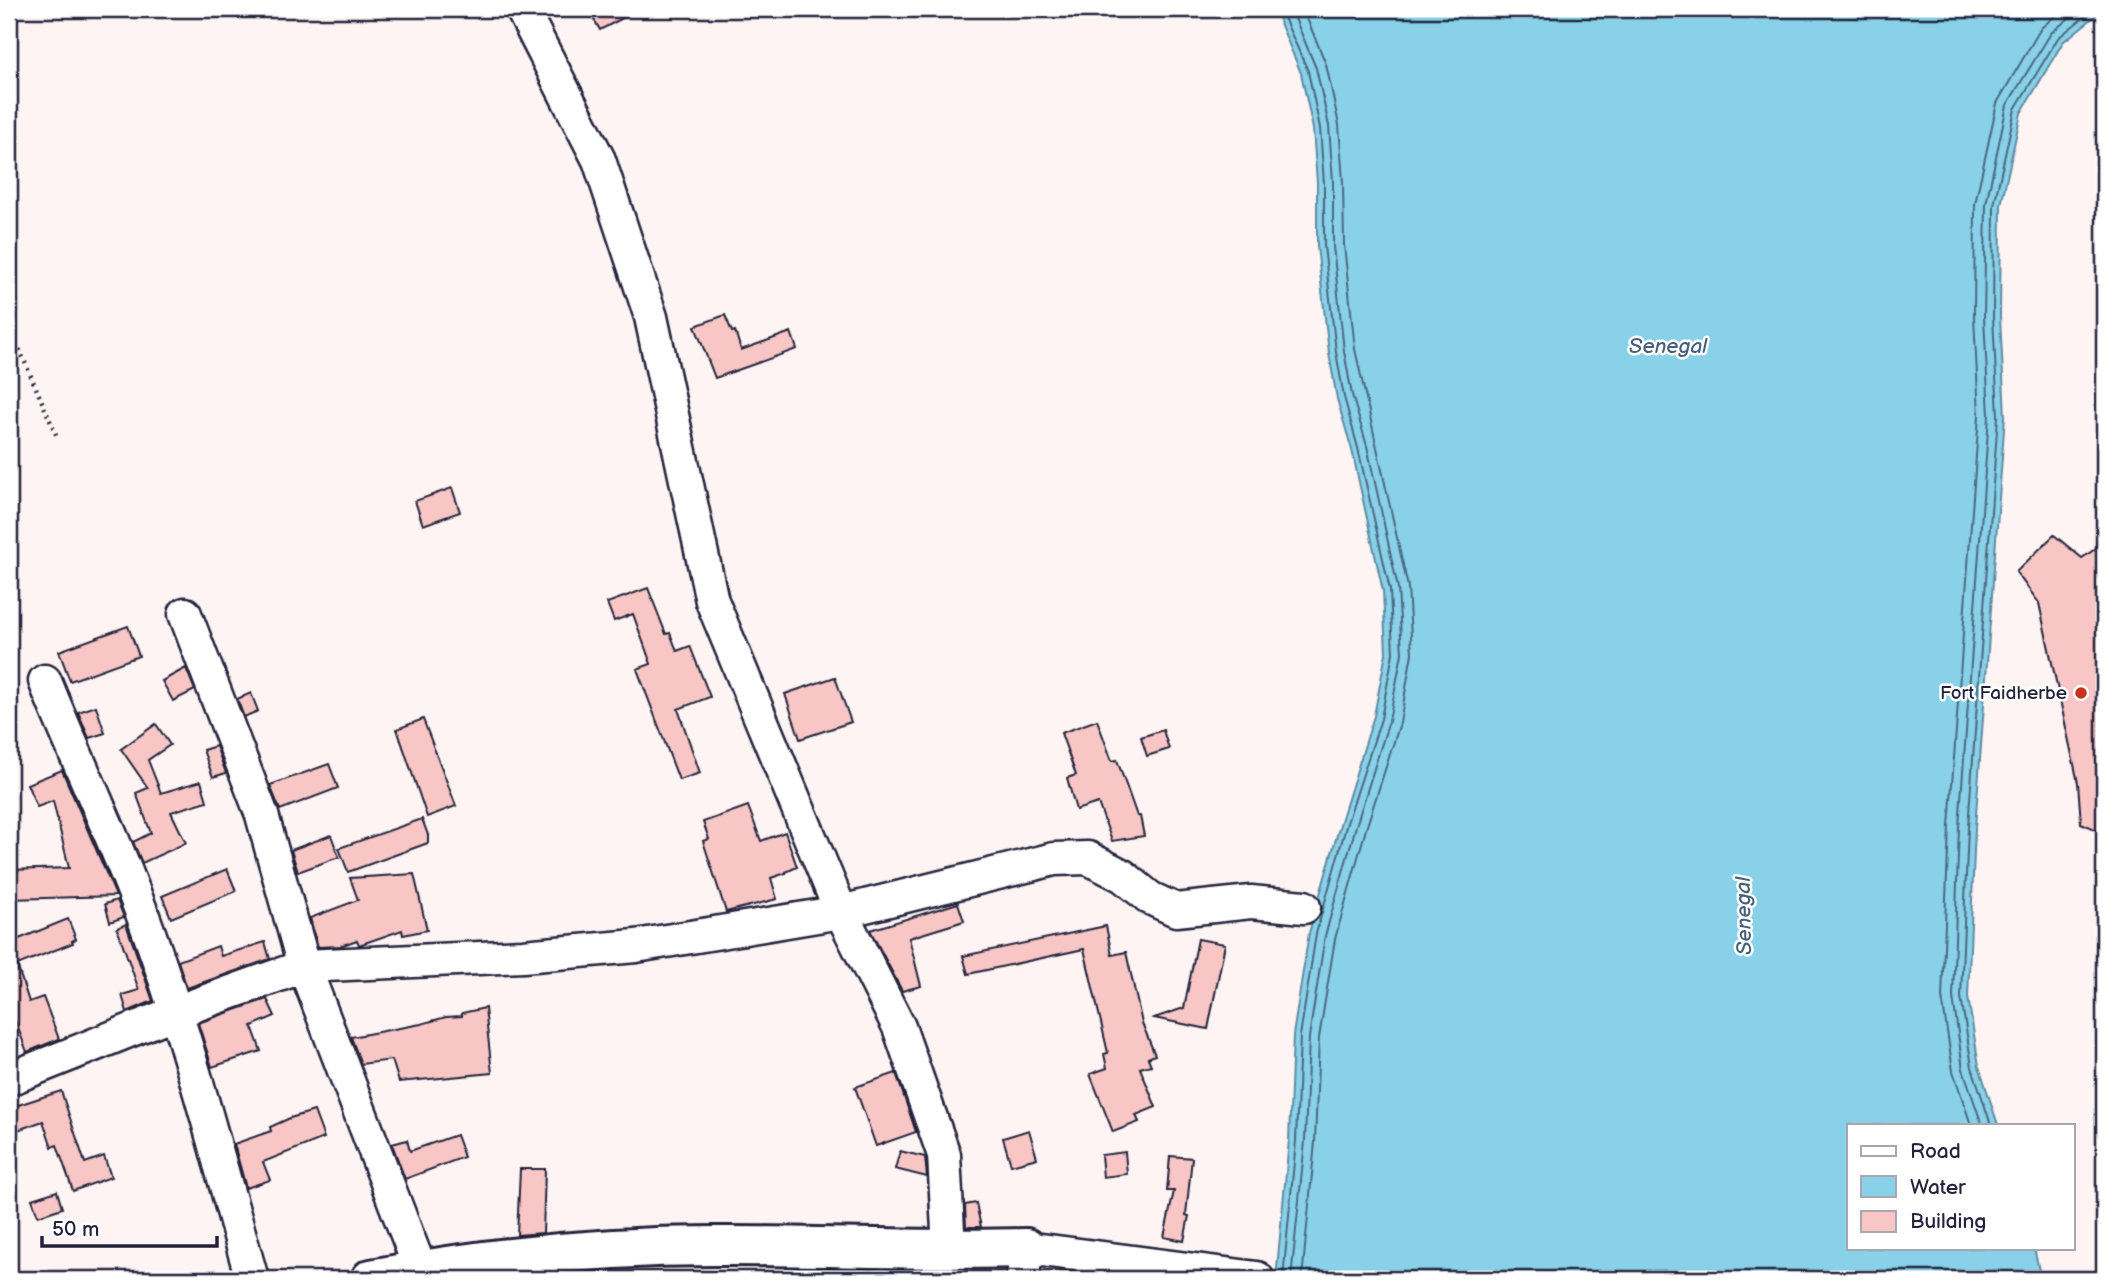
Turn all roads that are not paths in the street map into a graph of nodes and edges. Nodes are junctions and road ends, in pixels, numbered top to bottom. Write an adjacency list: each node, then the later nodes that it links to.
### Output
1 (522, 9): 5 (street)
2 (185, 614): 6 (street)
3 (45, 681): 7 (street)
4 (1304, 907): 5 (street)
5 (841, 912): 6 (street); 9 (street)
6 (304, 966): 7 (street); 11 (street)
7 (176, 1012): 8 (street); 13 (street)
8 (9, 1079)
9 (949, 1250): 10 (main road); 11 (main road)
10 (1025, 1264): 12 (street)
11 (422, 1275): 14 (main road)
12 (1257, 1278)
13 (252, 1279)
14 (371, 1279)

